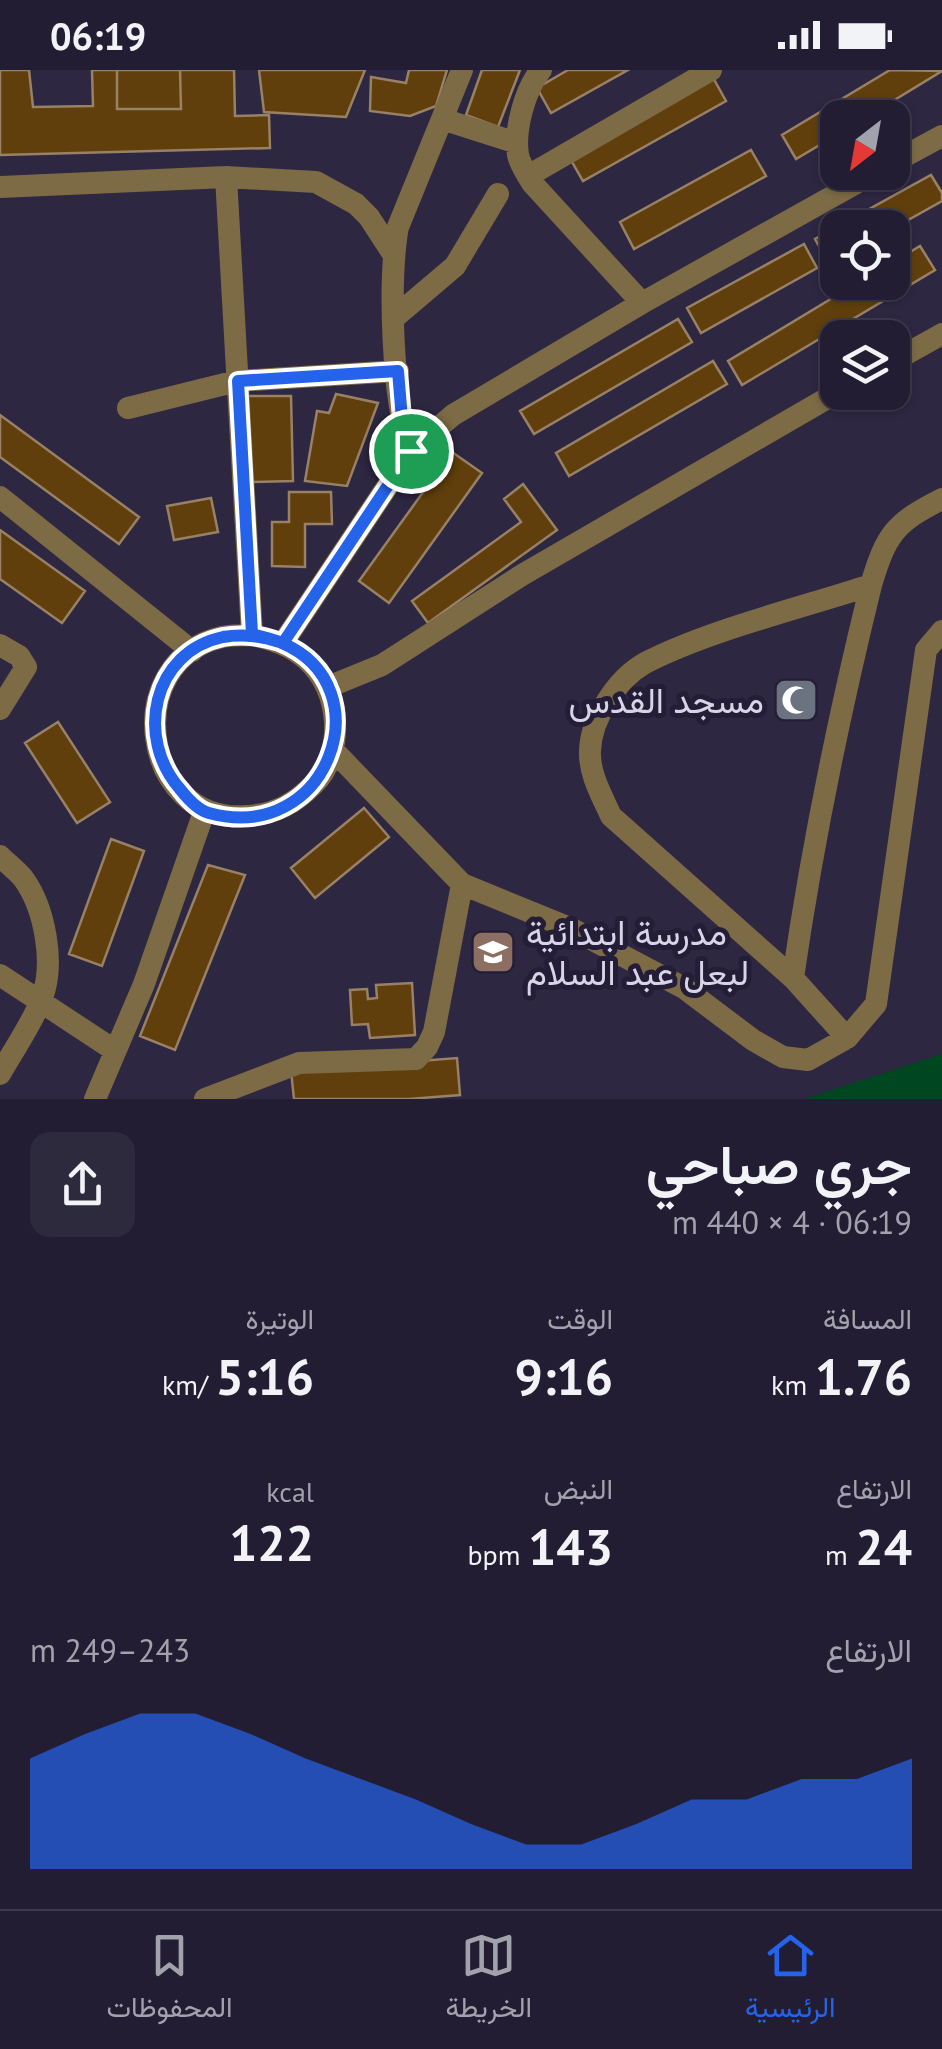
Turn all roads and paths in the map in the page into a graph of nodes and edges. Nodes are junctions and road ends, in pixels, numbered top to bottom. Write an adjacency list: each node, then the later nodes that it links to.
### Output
1 (462, 70): 4 (street)
2 (540, 70): 6 (street)
3 (710, 70): 9 (street)
4 (442, 120): 6 (street); 13 (street)
5 (942, 136): 7 (street)
6 (518, 143): 9 (street)
7 (910, 153)
8 (226, 176): 10 (street); 13 (street); 19 (street)
9 (528, 176): 14 (street)
10 (0, 187)
11 (844, 190): 14 (street)
12 (498, 194): 15 (street)
13 (393, 254): 15 (street)
14 (642, 303): 22 (street)
15 (394, 317): 18 (street)
16 (942, 334): 17 (street)
17 (910, 352)
18 (398, 371): 19 (street); 22 (street)
19 (238, 381): 21 (street); 27 (street)
20 (820, 402): 31 (street)
21 (128, 408)
22 (411, 451): 28 (street)
23 (0, 496): 30 (street)
24 (942, 499): 25 (street)
25 (870, 585): 38 (street); 38 (street)
26 (942, 630): 40 (street)
27 (252, 634): 28 (street); 30 (street)
28 (283, 643): 31 (street)
29 (0, 645): 32 (street)
30 (192, 651): 34 (street)
31 (328, 687): 33 (street)
32 (0, 708)
33 (333, 750): 34 (street); 36 (street)
34 (204, 812): 41 (street)
35 (0, 856): 39 (street)
36 (462, 884): 40 (street); 44 (street)
37 (0, 975): 39 (street)
38 (793, 978): 40 (street)
39 (41, 1001): 41 (street); 42 (street)
40 (847, 1038)
41 (114, 1050): 43 (street)
42 (0, 1074)
43 (95, 1099)
44 (205, 1099)

